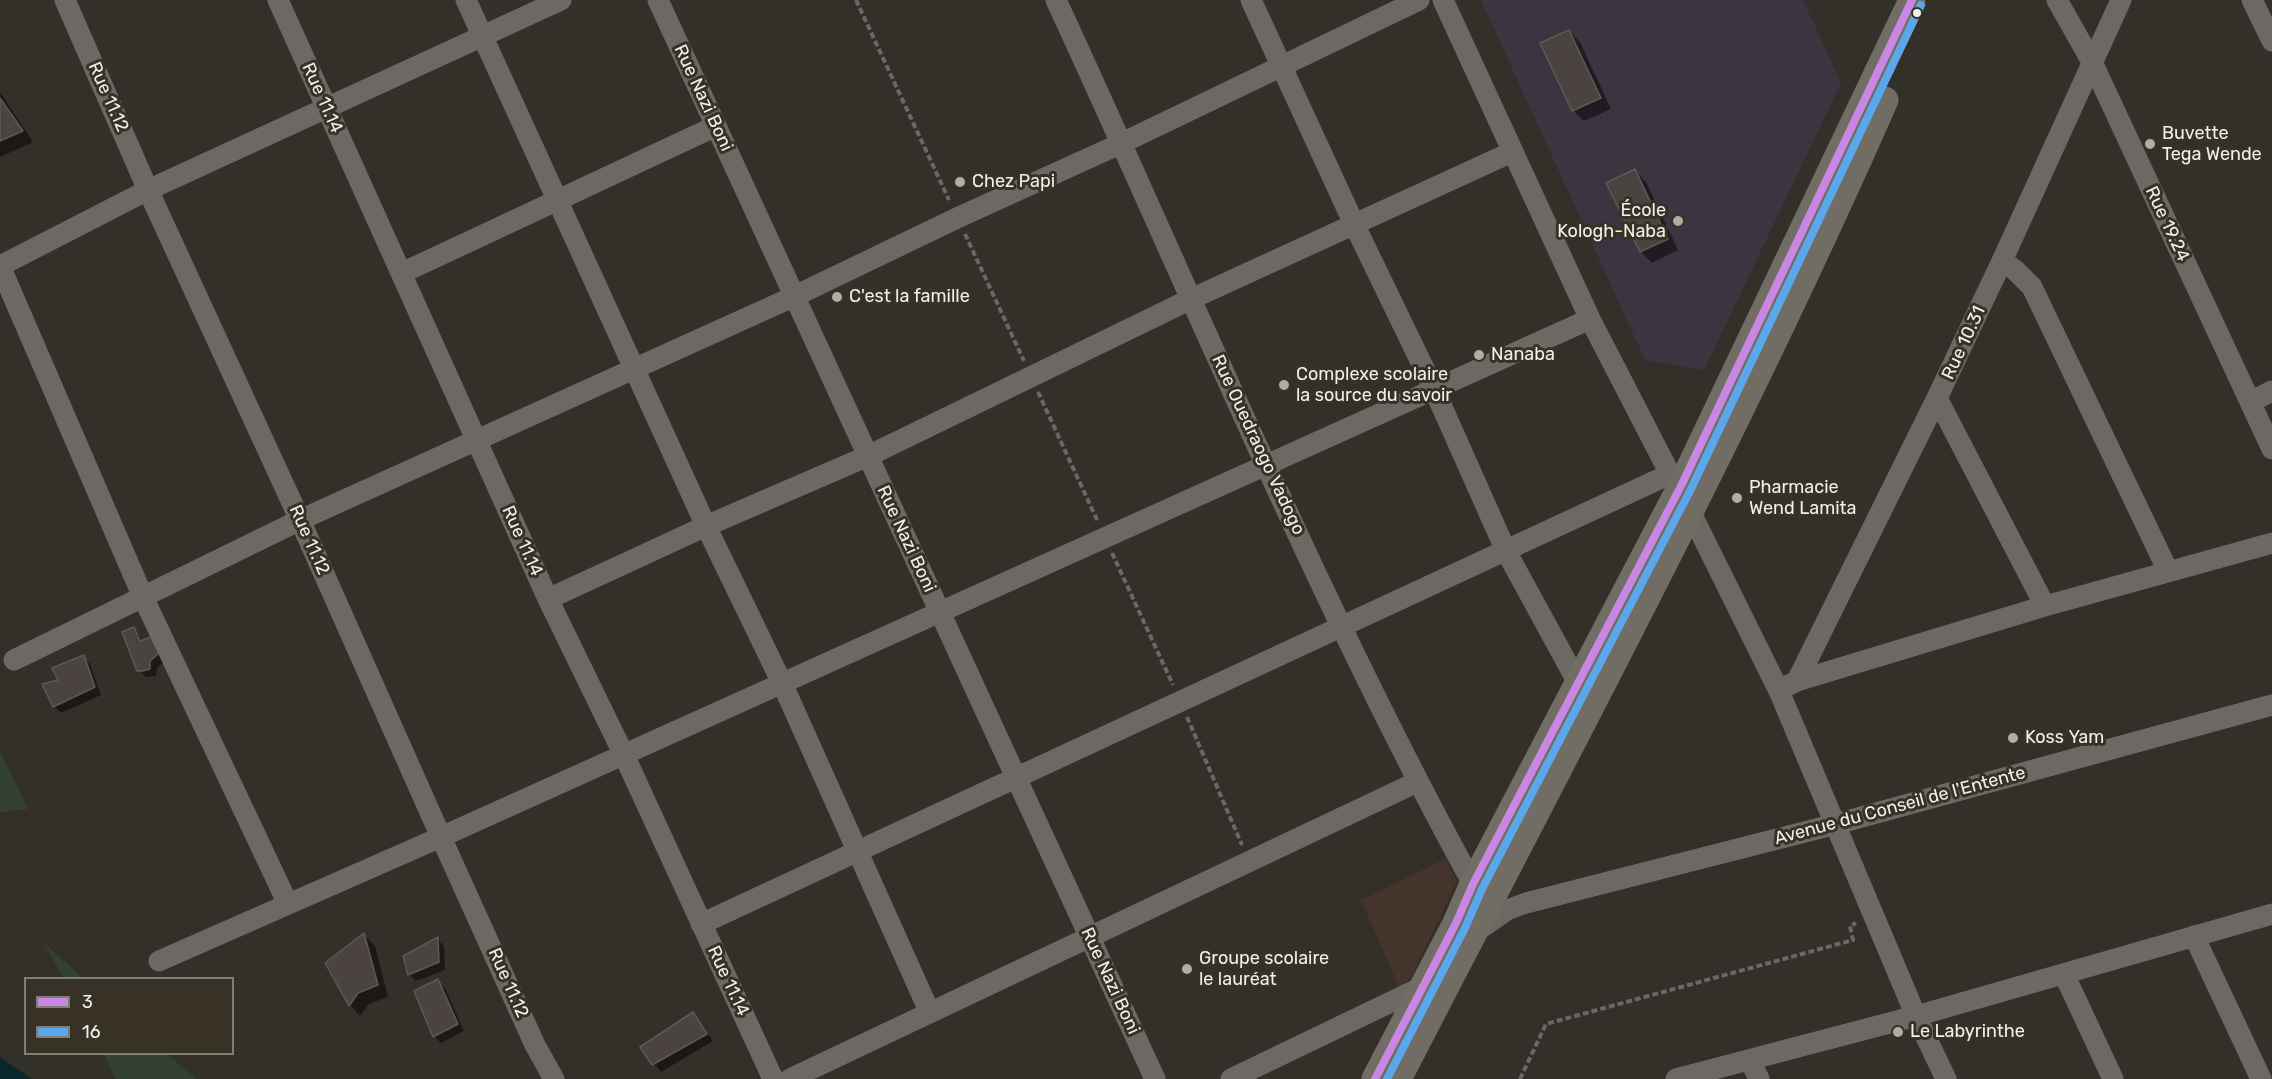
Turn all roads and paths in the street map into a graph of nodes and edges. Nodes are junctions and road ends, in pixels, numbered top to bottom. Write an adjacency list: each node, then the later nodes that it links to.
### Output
1 (65, 0): 24 (street, Rue 11.12)
2 (278, 0): 20 (street, Rue 11.14)
3 (466, 0): 16 (street)
4 (561, 0): 16 (street)
5 (658, 0): 21 (street, Rue Nazi Boni)
6 (856, 0): 26 (path)
7 (1056, 0): 22 (street, Rue Ouedraogo Vadogo)
8 (1251, 0): 19 (street)
9 (1419, 0): 19 (street)
10 (1443, 0): 23 (street)
11 (1912, 0): 44 (main road)
12 (1931, 0): 45 (main road)
13 (2057, 0): 18 (street, Rue 19.24)
14 (2121, 0): 18 (street, Rue 10.31)
15 (2253, 0): 17 (street)
16 (482, 36): 20 (street); 25 (street)
17 (2272, 41)
18 (2091, 62): 28 (street, Rue 10.31); 39 (street, Rue 19.24)
19 (1282, 67): 22 (street); 27 (street)
20 (326, 109): 24 (street); 30 (street, Rue 11.14)
21 (716, 126): 25 (street); 31 (street, Rue Nazi Boni)
22 (1122, 143): 26 (street); 32 (street, Rue Ouedraogo Vadogo)
23 (1512, 152): 27 (street); 33 (street)
24 (148, 190): 29 (street); 46 (street, Rue 11.12)
25 (559, 201): 30 (street); 34 (street)
26 (957, 218): 31 (street); 35 (path)
27 (1355, 225): 32 (street); 36 (street)
28 (2002, 261): 38 (street, Rue 10.31); 51 (street)
29 (0, 266): 52 (street)
30 (402, 273): 40 (street, Rue 11.14)
31 (795, 296): 34 (street); 42 (street, Rue Nazi Boni)
32 (1191, 299): 35 (street); 43 (street, Rue Ouedraogo Vadogo)
33 (1590, 319): 36 (street); 44 (street)
34 (634, 368): 40 (street); 47 (street)
35 (1031, 377): 42 (street); 48 (path)
36 (1434, 389): 43 (street); 50 (street)
37 (2272, 392): 39 (street)
38 (1937, 398): 54 (street); 60 (street, Rue 10.31)
39 (2250, 402): 41 (street, Rue 19.24)
40 (477, 439): 46 (street); 53 (street, Rue 11.14)
41 (2272, 449)
42 (868, 456): 47 (street); 55 (street, Rue Nazi Boni)
43 (1267, 464): 48 (street); 56 (street, Rue Ouedraogo Vadogo)
44 (1675, 480): 45 (street); 50 (street); 59 (main road)
45 (1690, 513): 60 (street); 70 (main road)
46 (300, 520): 52 (street); 67 (street, Rue 11.12)
47 (706, 526): 53 (street); 58 (street)
48 (1105, 537): 55 (street); 61 (path)
49 (2272, 543): 51 (street)
50 (1506, 550): 56 (street); 59 (street)
51 (2168, 571): 54 (street)
52 (143, 597): 57 (street); 73 (street)
53 (548, 599): 63 (street, Rue 11.14)
54 (2045, 606): 60 (street)
55 (940, 612): 58 (street); 64 (street, Rue Nazi Boni)
56 (1340, 626): 61 (street); 65 (street, Rue Ouedraogo Vadogo)
57 (14, 660)
58 (782, 683): 63 (street); 68 (street)
59 (1578, 683): 71 (main road)
60 (1788, 686): 66 (street)
61 (1180, 701): 64 (street); 69 (path)
62 (2272, 705): 66 (street, Avenue du Conseil de l'Entente)
63 (624, 755): 67 (street); 76 (street, Rue 11.14)
64 (1016, 778): 68 (street); 79 (street, Rue Nazi Boni)
65 (1417, 782): 69 (street); 71 (street, Rue Ouedraogo Vadogo)
66 (1836, 824): 72 (street, Avenue du Conseil de l'Entente); 75 (street)
67 (441, 837): 73 (street); 86 (street, Rue 11.12)
68 (858, 851): 76 (street); 83 (street)
69 (1249, 862): 79 (street)
70 (1505, 873): 72 (street); 77 (main road)
71 (1473, 884): 82 (main road)
72 (1526, 903): 77 (street, Avenue du Conseil de l'Entente)
73 (288, 904): 80 (street)
74 (2272, 914): 78 (street)
75 (1873, 915): 84 (street); 93 (path)
76 (701, 924): 87 (street, Rue 11.14)
77 (1473, 934): 92 (main road)
78 (2194, 936): 81 (street); 98 (street)
79 (1089, 937): 83 (street); 89 (street, Rue Nazi Boni)
80 (159, 961)
81 (2064, 974): 84 (street); 97 (street)
82 (1422, 987): 90 (street); 91 (main road)
83 (930, 1013): 88 (street)
84 (1916, 1016): 85 (street); 96 (street)
85 (1750, 1060): 94 (street); 95 (street)
86 (554, 1079)
87 (772, 1079)
88 (790, 1079)
89 (1155, 1079)
90 (1231, 1079)
91 (1375, 1079)
92 (1398, 1079)
93 (1520, 1079)
94 (1676, 1079)
95 (1759, 1079)
96 (1946, 1079)
97 (2113, 1079)
98 (2260, 1079)

